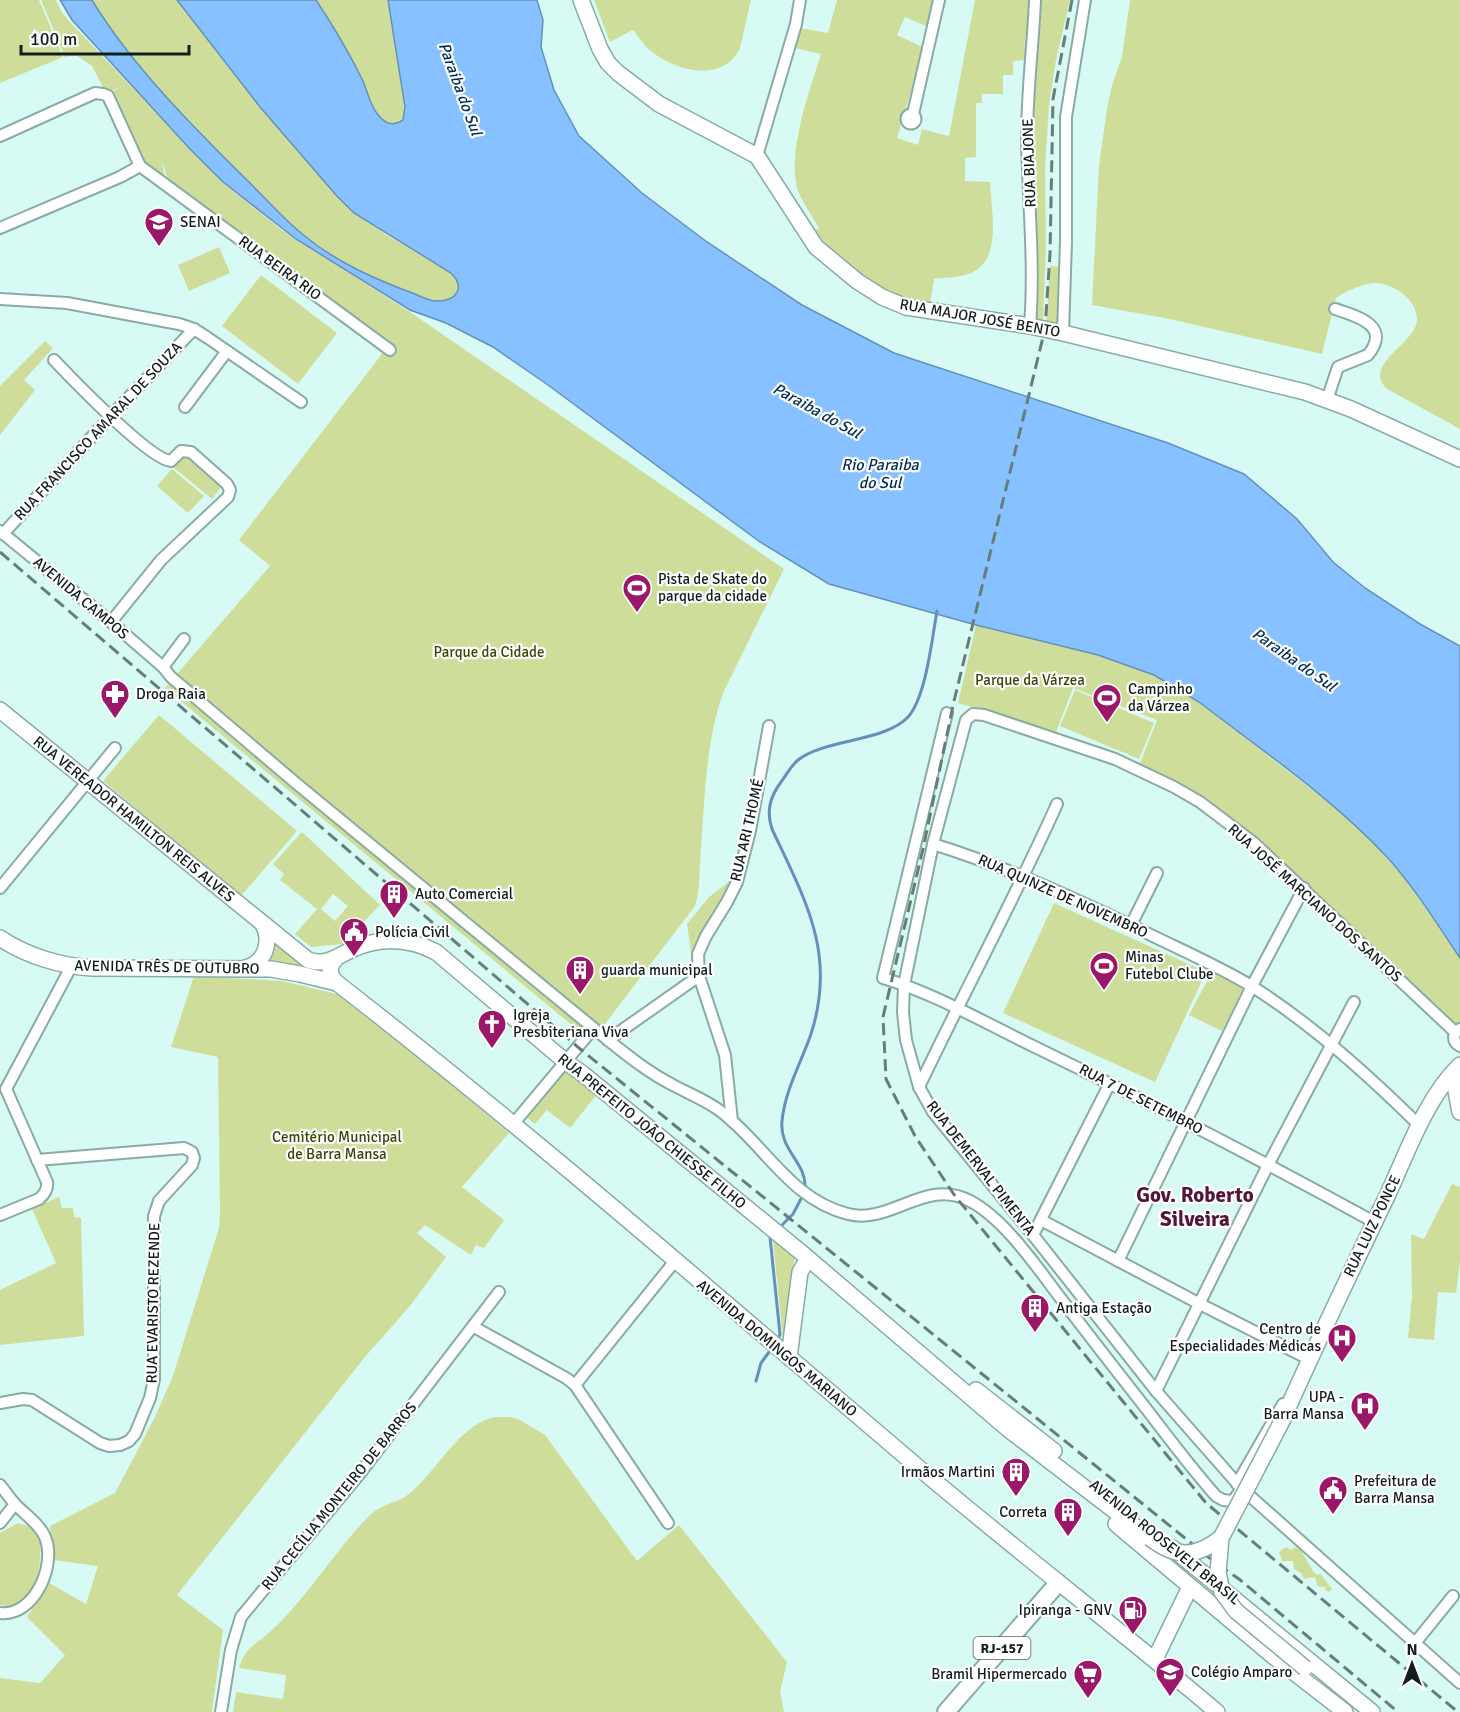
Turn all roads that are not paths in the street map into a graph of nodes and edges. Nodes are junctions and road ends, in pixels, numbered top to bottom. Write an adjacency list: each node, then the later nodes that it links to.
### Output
1 (581, 0): 8 (main road, RUA MAJOR JOSÉ BENTO)
2 (800, 0): 8 (street)
3 (939, 0): 6 (street)
4 (1035, 0): 13 (street, RUA BIAJONE)
5 (1085, 0): 15 (street)
6 (913, 114)
7 (0, 136): 9 (street)
8 (758, 156): 13 (main road, RUA MAJOR JOSÉ BENTO)
9 (140, 166): 10 (street); 16 (street, RUA BEIRA RIO)
10 (0, 228)
11 (0, 299): 14 (street)
12 (1335, 309): 19 (street)
13 (1030, 326): 15 (main road, RUA MAJOR JOSÉ BENTO)
14 (194, 329): 17 (street); 22 (street, RUA FRANCISCO AMARAL DE SOUZA)
15 (1063, 333): 19 (main road, RUA MAJOR JOSÉ BENTO)
16 (390, 350)
17 (227, 351): 20 (street); 21 (street)
18 (54, 360): 22 (street)
19 (1327, 400): 23 (main road, RUA MAJOR JOSÉ BENTO)
20 (301, 402)
21 (185, 407)
22 (110, 417): 24 (street, RUA FRANCISCO AMARAL DE SOUZA); 25 (street)
23 (1460, 459)
24 (2, 532): 25 (street, AVENIDA CAMPOS)
25 (111, 622): 27 (street, AVENIDA CAMPOS)
26 (184, 639): 27 (street)
27 (163, 667): 52 (street, AVENIDA CAMPOS)
28 (0, 710): 33 (main road, RUA VEREADOR HAMILTON REIS ALVES)
29 (947, 713): 48 (street, RUA 7 DE SETEMBRO)
30 (966, 720): 35 (street, RUA DEMERVAL PIMENTA); 39 (street, RUA JOSÉ MARCIANO DOS SANTOS)
31 (769, 726): 46 (street, RUA ARI THOMÉ)
32 (116, 748): 33 (street)
33 (89, 782): 38 (street); 41 (main road, RUA VEREADOR HAMILTON REIS ALVES)
34 (1057, 804): 37 (street)
35 (933, 844): 37 (street, RUA QUINZE DE NOVEMBRO); 48 (street, RUA DEMERVAL PIMENTA)
36 (1158, 873): 40 (street)
37 (1025, 876): 40 (street, RUA QUINZE DE NOVEMBRO); 51 (street)
38 (0, 888)
39 (1304, 888): 49 (street); 53 (street, RUA JOSÉ MARCIANO DOS SANTOS)
40 (1131, 925): 49 (street, RUA QUINZE DE NOVEMBRO)
41 (265, 926): 43 (main road, RUA PREFEITO JOÃO CHIESSE FILHO); 45 (main road)
42 (0, 938): 44 (main road, AVENIDA TRÊS DE OUTUBRO)
43 (335, 960): 47 (main road); 57 (main road, RUA PREFEITO JOÃO CHIESSE FILHO)
44 (71, 967): 45 (main road, AVENIDA TRÊS DE OUTUBRO); 62 (street)
45 (242, 969): 47 (main road, AVENIDA TRÊS DE OUTUBRO)
46 (699, 976): 54 (street); 65 (street)
47 (337, 983): 67 (main road, AVENIDA DOMINGOS MARIANO)
48 (904, 985): 51 (street, RUA 7 DE SETEMBRO); 61 (street, RUA DEMERVAL PIMENTA)
49 (1252, 986): 55 (street, RUA QUINZE DE NOVEMBRO); 66 (street)
50 (1354, 1002): 55 (street)
51 (956, 1009): 60 (street, RUA 7 DE SETEMBRO); 61 (street)
52 (592, 1030): 54 (street); 57 (street)
53 (1458, 1030): 56 (street)
54 (608, 1040): 65 (street)
55 (1331, 1043): 68 (street, RUA QUINZE DE NOVEMBRO); 70 (street)
56 (1460, 1046)
57 (566, 1062): 67 (street); 75 (main road, RUA PREFEITO JOÃO CHIESSE FILHO)
58 (1460, 1065): 63 (main road, RUA LUIZ PONCE)
59 (1460, 1072): 64 (main road)
60 (1110, 1083): 66 (street, RUA 7 DE SETEMBRO); 72 (street)
61 (919, 1087): 74 (street, RUA DEMERVAL PIMENTA)
62 (3, 1090): 69 (street)
63 (1434, 1099): 64 (main road); 68 (main road, RUA LUIZ PONCE)
64 (1460, 1115)
65 (732, 1121): 89 (street)
66 (1187, 1122): 70 (street, RUA 7 DE SETEMBRO); 77 (street)
67 (514, 1123): 76 (main road, AVENIDA DOMINGOS MARIANO)
68 (1420, 1126): 73 (main road, RUA LUIZ PONCE)
69 (37, 1160): 71 (street); 86 (street, RUA EVARISTO REZENDE)
70 (1268, 1165): 73 (street, RUA 7 DE SETEMBRO); 79 (street)
71 (0, 1215)
72 (1041, 1220): 74 (street); 77 (street)
73 (1374, 1222): 82 (main road, RUA LUIZ PONCE)
74 (1033, 1235): 85 (street, RUA DEMERVAL PIMENTA)
75 (808, 1259): 81 (main road); 83 (main road, RUA PREFEITO JOÃO CHIESSE FILHO)
76 (675, 1261): 81 (main road, AVENIDA DOMINGOS MARIANO); 84 (street)
77 (1118, 1261): 79 (street)
78 (499, 1292): 80 (street, RUA CECÍLIA MONTEIRO DE BARROS)
79 (1200, 1304): 82 (street); 85 (street)
80 (474, 1327): 84 (street); 101 (street, RUA CECÍLIA MONTEIRO DE BARROS)
81 (786, 1354): 94 (main road, AVENIDA DOMINGOS MARIANO)
82 (1309, 1359): 89 (street, RUA LUIZ PONCE); 93 (main road, RUA LUIZ PONCE, bridge)
83 (952, 1383): 87 (main road, RUA PREFEITO JOÃO CHIESSE FILHO); 106 (main road, AVENIDA ROOSEVELT BRASIL)
84 (575, 1385): 92 (street)
85 (1156, 1391): 89 (street, RUA DEMERVAL PIMENTA)
86 (0, 1403)
87 (1008, 1429): 93 (main road, RUA PREFEITO JOÃO CHIESSE FILHO, bridge); 95 (main road, RUA PREFEITO JOÃO CHIESSE FILHO)
88 (0, 1485): 90 (street)
89 (1239, 1486): 98 (street, RUA DEMERVAL PIMENTA)
90 (15, 1504): 91 (street); 97 (street)
91 (1, 1521)
92 (669, 1524)
93 (1221, 1538): 105 (main road, bridge)
94 (1058, 1583): 99 (main road, AVENIDA DOMINGOS MARIANO); 102 (main road, RJ-157)
95 (1194, 1590): 99 (main road); 104 (main road, RUA PREFEITO JOÃO CHIESSE FILHO)
96 (1454, 1596): 98 (street)
97 (0, 1613)
98 (1415, 1643): 100 (street, RUA DEMERVAL PIMENTA)
99 (1159, 1662): 103 (main road, AVENIDA DOMINGOS MARIANO)
100 (1460, 1683)
101 (221, 1712)
102 (946, 1712)
103 (1217, 1712)
104 (1345, 1712)
105 (1355, 1712)
106 (1372, 1712)

